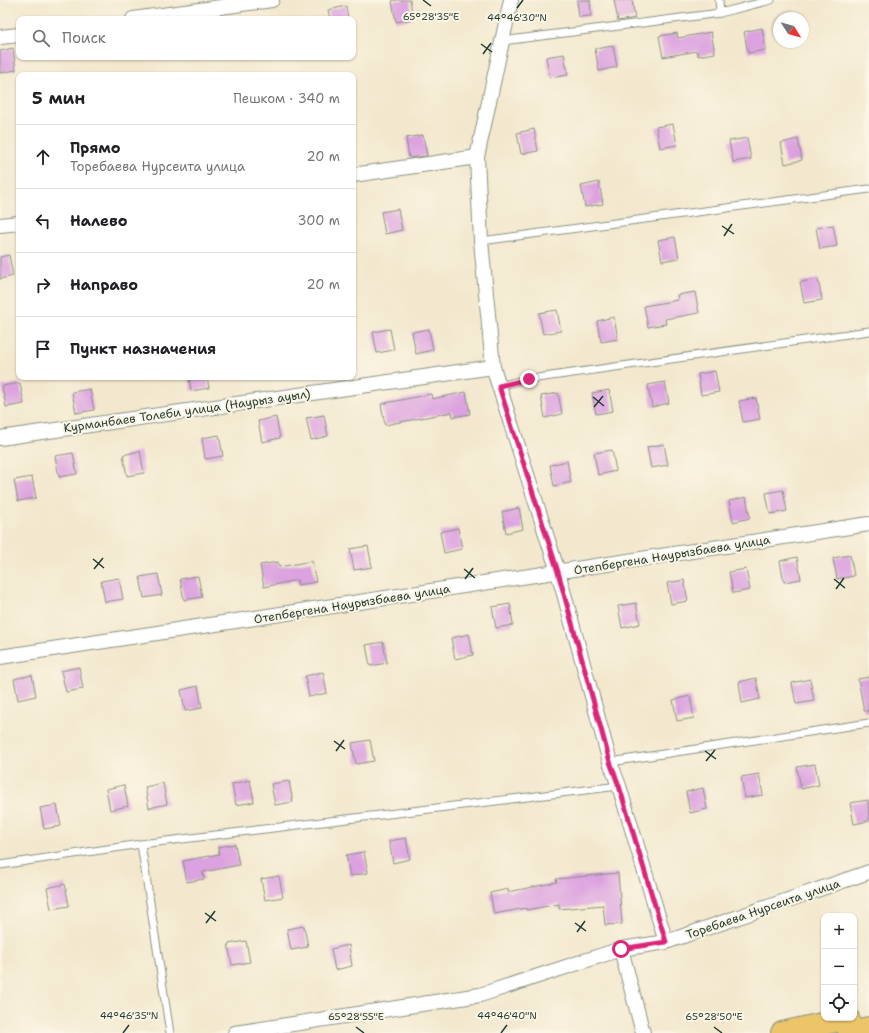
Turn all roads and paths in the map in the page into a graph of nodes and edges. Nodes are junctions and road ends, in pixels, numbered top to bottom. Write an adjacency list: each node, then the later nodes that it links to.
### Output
1 (272, 0): 6 (street)
2 (511, 0): 9 (street)
3 (719, 0): 5 (lane)
4 (771, 0): 5 (lane)
5 (720, 13): 9 (lane)
6 (155, 16)
7 (16, 35): 8 (street)
8 (0, 37)
9 (502, 41): 10 (street)
10 (477, 157): 11 (street); 15 (street)
11 (356, 175)
12 (869, 189): 15 (lane)
13 (16, 223): 14 (street)
14 (0, 225)
15 (481, 241): 17 (street)
16 (869, 331): 18 (lane)
17 (494, 368): 18 (street); 19 (street, Курманбаев Толеби улица (Наурыз ауыл))
18 (499, 386): 21 (street)
19 (0, 438)
20 (869, 524): 21 (street, Отепбергена Наурызбаева улица)
21 (558, 572): 22 (street, Отепбергена Наурызбаева улица); 24 (street)
22 (0, 657)
23 (869, 722): 24 (lane)
24 (610, 762): 25 (street)
25 (619, 786): 26 (lane); 29 (street)
26 (141, 844): 27 (lane); 35 (lane)
27 (0, 865)
28 (869, 872): 29 (street, Торебаева Нурсеита улица)
29 (666, 942): 30 (street, Торебаева Нурсеита улица)
30 (621, 949): 36 (street, Торебаева Нурсеита улица); 37 (street)
31 (869, 1013): 32 (highway)
32 (857, 1016)
33 (835, 1021): 38 (highway)
34 (869, 1028): 39 (highway)
35 (170, 1033)
36 (235, 1033)
37 (643, 1033)
38 (782, 1033)
39 (849, 1033)

